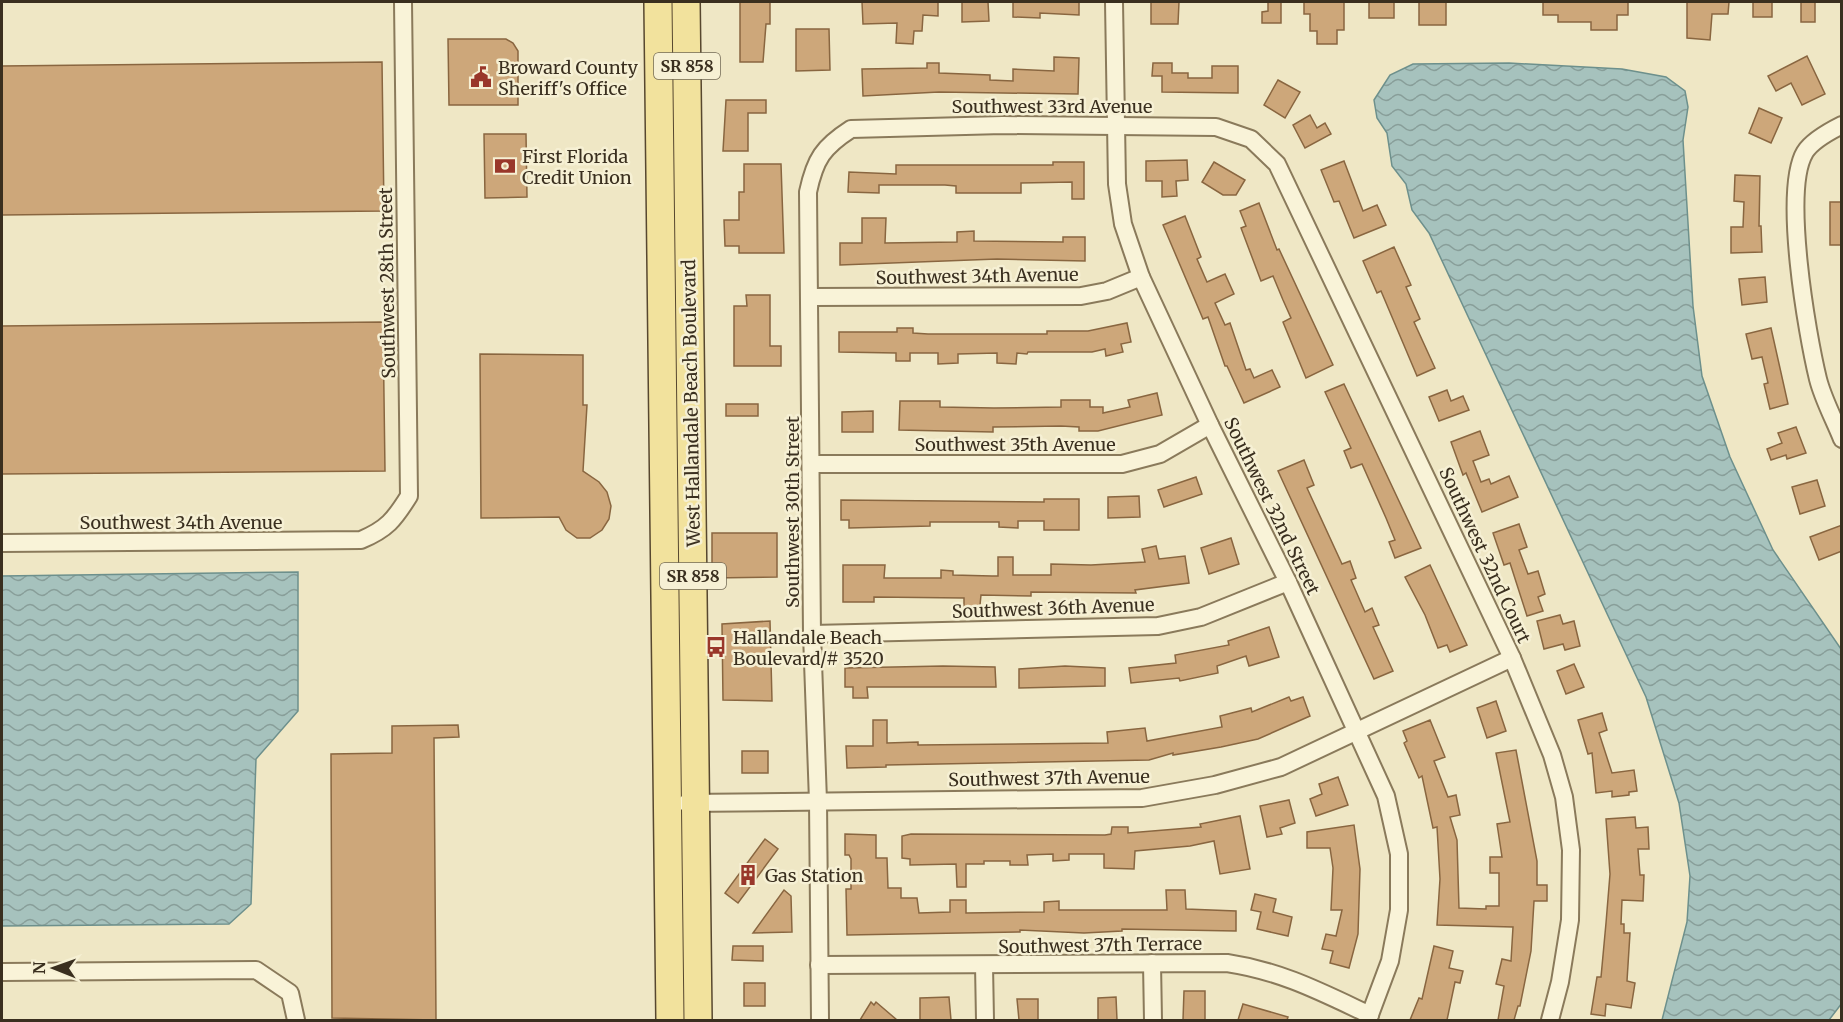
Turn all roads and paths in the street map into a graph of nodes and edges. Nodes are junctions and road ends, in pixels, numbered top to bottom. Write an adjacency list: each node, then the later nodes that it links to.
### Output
1 (403, 2): 18 (street, Southwest 28th Street)
2 (658, 2): 9 (main road, West Hallandale Beach Boulevard / SR 858)
3 (686, 2): 12 (main road, West Hallandale Beach Boulevard / SR 858)
4 (1114, 2): 5 (street, Southwest 32nd Street)
5 (1117, 124): 7 (street, Southwest 33rd Avenue); 8 (street, Southwest 33rd Avenue); 10 (street, Southwest 32nd Street)
6 (1842, 125): 15 (street)
7 (851, 129): 11 (street, Southwest 30th Street)
8 (1251, 139): 22 (street, Southwest 32nd Court)
9 (660, 183): 12 (main road); 13 (main road, West Hallandale Beach Boulevard / SR 858)
10 (1141, 277): 11 (street, Southwest 34th Avenue); 14 (street, Southwest 32nd Street)
11 (810, 297): 16 (street, Southwest 30th Street)
12 (690, 337): 17 (main road, West Hallandale Beach Boulevard / SR 858)
13 (662, 340): 17 (main road); 25 (main road, West Hallandale Beach Boulevard / SR 858)
14 (1210, 425): 16 (street, Southwest 35th Avenue); 20 (street, Southwest 32nd Street)
15 (1842, 439)
16 (812, 464): 21 (street, Southwest 30th Street)
17 (692, 504): 26 (main road, West Hallandale Beach Boulevard / SR 858)
18 (361, 540): 19 (street, Southwest 34th Avenue)
19 (2, 543)
20 (1288, 582): 21 (street, Southwest 36th Avenue); 23 (street, Southwest 32nd Street)
21 (812, 634): 24 (street, Southwest 30th Street)
22 (1512, 658): 23 (street, Southwest 37th Avenue); 38 (street, Southwest 32nd Court)
23 (1357, 732): 24 (street, Southwest 37th Avenue); 31 (street, Southwest 32nd Street)
24 (819, 801): 26 (street, Southwest 37th Avenue); 28 (street, Southwest 30th Street)
25 (667, 803): 26 (street, Southwest 37th Avenue); 33 (main road, West Hallandale Beach Boulevard / SR 858)
26 (696, 803): 34 (main road, West Hallandale Beach Boulevard / SR 858)
27 (1152, 963): 29 (street, Southwest 37th Terrace); 31 (street, Southwest 37th Terrace); 37 (street)
28 (819, 964): 29 (street, Southwest 37th Terrace); 35 (street, Southwest 30th Street)
29 (984, 965): 36 (street)
30 (2, 972): 32 (street)
31 (1369, 1018)
32 (296, 1020)
33 (670, 1020)
34 (698, 1020)
35 (820, 1020)
36 (985, 1020)
37 (1153, 1020)
38 (1550, 1020)

